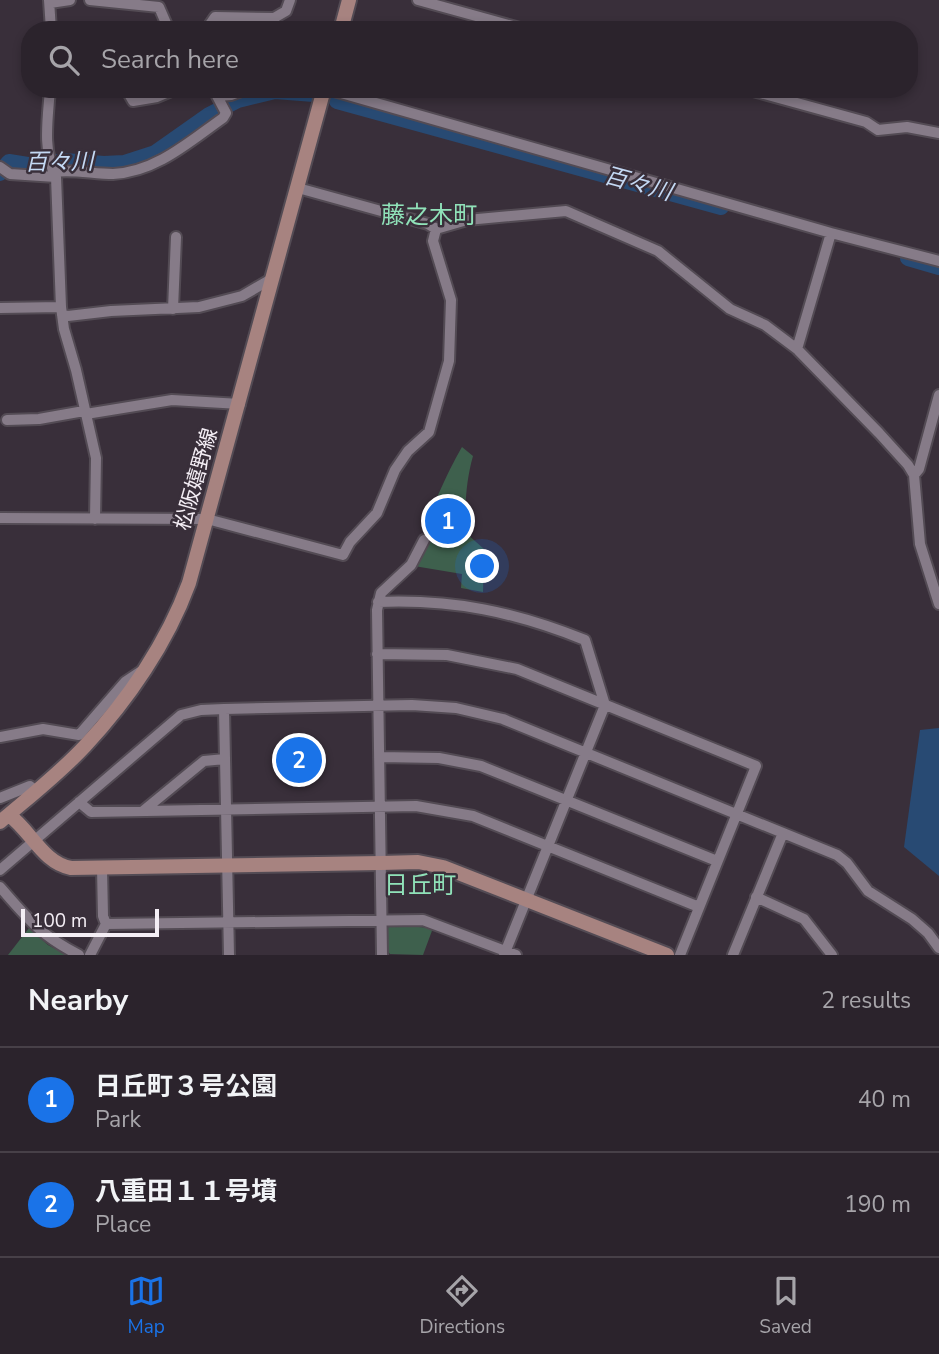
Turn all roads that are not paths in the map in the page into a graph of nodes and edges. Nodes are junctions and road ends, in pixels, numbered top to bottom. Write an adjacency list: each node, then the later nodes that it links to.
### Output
1 (70, 0): 6 (street)
2 (90, 0): 8 (street)
3 (290, 0): 9 (street)
4 (349, 0): 10 (main road)
5 (418, 0): 11 (street)
6 (49, 2): 7 (street)
7 (50, 21)
8 (165, 21)
9 (212, 21)
10 (343, 21)
11 (494, 21)
12 (50, 98): 21 (street)
13 (132, 98): 14 (street)
14 (149, 98)
15 (323, 98): 22 (main road, 松阪嬉野線)
16 (358, 98): 24 (street)
17 (779, 98): 19 (street)
18 (218, 100): 21 (street)
19 (939, 133)
20 (5, 170): 21 (street)
21 (53, 173): 30 (street)
22 (298, 188): 23 (street); 27 (main road, 松阪嬉野線)
23 (436, 229): 31 (street); 39 (street)
24 (831, 233): 26 (street); 31 (street)
25 (176, 236): 29 (street)
26 (939, 261)
27 (273, 278): 29 (street); 33 (main road, 松阪嬉野線)
28 (0, 307): 30 (street)
29 (173, 309): 30 (street)
30 (61, 311): 34 (street)
31 (797, 349): 36 (street)
32 (939, 395): 36 (street)
33 (240, 404): 34 (street); 39 (main road, 松阪嬉野線)
34 (85, 413): 35 (street); 38 (street)
35 (8, 421)
36 (914, 475): 42 (street)
37 (0, 519): 38 (street)
38 (95, 519): 39 (street)
39 (206, 519): 44 (main road, 松阪嬉野線)
40 (424, 540): 41 (street)
41 (379, 601): 43 (street); 46 (street)
42 (939, 604)
43 (377, 654): 45 (street); 46 (street)
44 (145, 668): 48 (street); 52 (main road, 松阪嬉野線)
45 (378, 705): 47 (street); 49 (street); 50 (street)
46 (605, 705): 49 (street); 59 (street)
47 (224, 709): 51 (street); 55 (street)
48 (0, 737)
49 (586, 752): 54 (street); 59 (street)
50 (379, 757): 54 (street); 56 (street)
51 (225, 759): 57 (street); 58 (street)
52 (36, 791): 53 (street); 60 (main road, 松阪嬉野線)
53 (0, 798)
54 (567, 800): 63 (street); 64 (street)
55 (79, 802): 58 (street); 62 (street)
56 (380, 806): 57 (street); 63 (street); 65 (street)
57 (227, 809): 58 (street); 66 (street)
58 (142, 811)
59 (737, 814): 61 (street); 64 (street)
60 (3, 816): 62 (main road)
61 (783, 833): 70 (street); 76 (street)
62 (34, 840): 67 (main road); 68 (street)
63 (548, 845): 71 (street); 72 (street)
64 (717, 861): 72 (street)
65 (381, 863): 66 (main road); 71 (main road); 73 (street)
66 (228, 867): 67 (main road); 74 (street)
67 (102, 868): 75 (street)
68 (0, 870)
69 (0, 887): 78 (street)
70 (756, 897): 84 (street); 85 (street)
71 (527, 898): 77 (street); 82 (main road)
72 (699, 907): 83 (street)
73 (382, 921): 74 (street); 77 (street); 81 (street)
74 (228, 922): 75 (street); 80 (street)
75 (106, 924): 79 (street)
76 (939, 948)
77 (508, 954)
78 (79, 955)
79 (90, 955)
80 (229, 955)
81 (383, 955)
82 (667, 955)
83 (680, 955)
84 (733, 955)
85 (832, 955)

